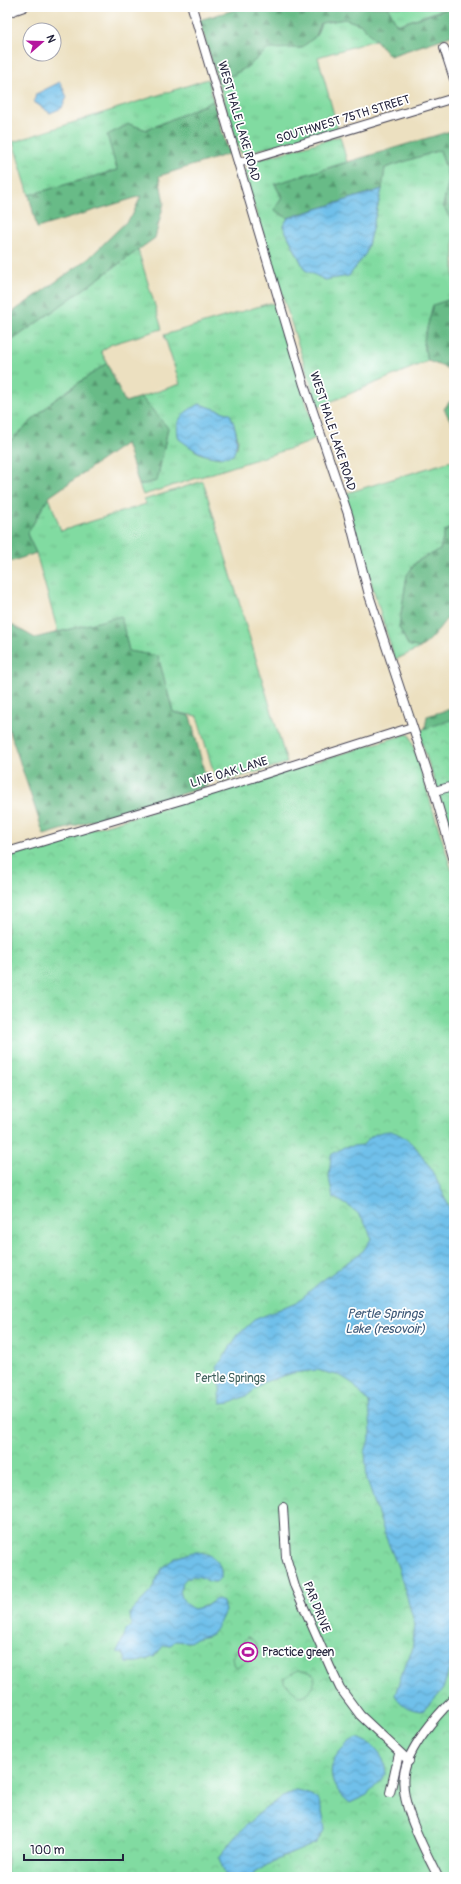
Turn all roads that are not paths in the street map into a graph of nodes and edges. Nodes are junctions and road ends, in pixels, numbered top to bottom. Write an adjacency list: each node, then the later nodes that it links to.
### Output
1 (24, 7): 3 (street)
2 (192, 7): 7 (street, WEST HALE LAKE ROAD)
3 (7, 13)
4 (444, 48): 5 (street)
5 (454, 79)
6 (454, 98): 7 (street, SOUTHWEST 75TH STREET)
7 (238, 163): 8 (street, WEST HALE LAKE ROAD)
8 (412, 727): 10 (street, WEST HALE LAKE ROAD); 11 (street, LIVE OAK LANE)
9 (454, 786): 10 (street)
10 (434, 791): 12 (street, WEST HALE LAKE ROAD)
11 (7, 852)
12 (454, 861)
13 (284, 1507): 15 (street, PAR DRIVE)
14 (454, 1698): 16 (street)
15 (399, 1754): 16 (street, PAR DRIVE); 17 (street)
16 (409, 1761): 18 (street)
17 (390, 1794)
18 (438, 1877)

